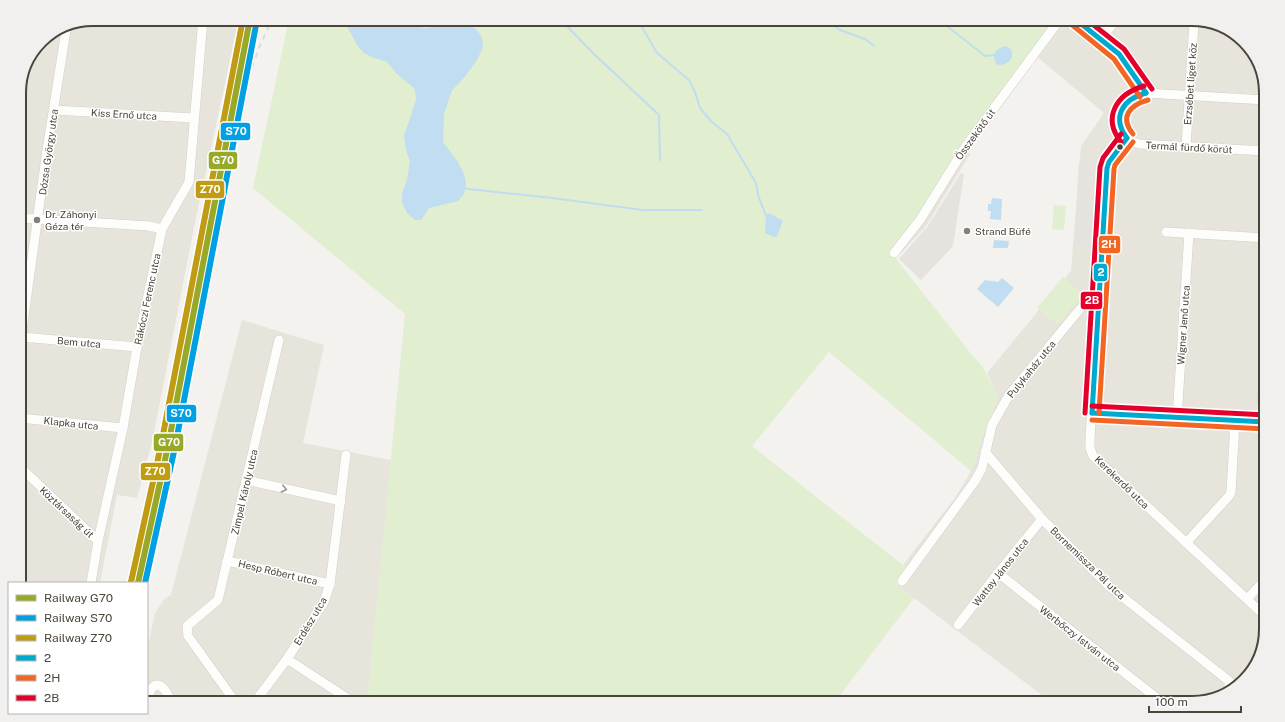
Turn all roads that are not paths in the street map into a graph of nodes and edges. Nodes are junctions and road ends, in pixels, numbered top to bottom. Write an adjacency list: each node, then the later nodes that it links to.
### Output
1 (202, 26): 12 (street, Rákóczi Ferenc utca)
2 (1055, 26): 22 (street, Összekötő út)
3 (1085, 26): 7 (street)
4 (1111, 26): 7 (street)
5 (1194, 26): 9 (street, Erzsébet liget köz)
6 (66, 32): 11 (street, Dózsa György utca)
7 (1101, 38): 8 (street)
8 (1146, 93): 9 (street); 13 (street)
9 (1189, 96): 10 (street); 14 (street, Erzsébet liget köz)
10 (1259, 100)
11 (54, 110): 12 (street, Kiss Ernő utca); 17 (street, Dózsa György utca)
12 (193, 118): 18 (street, Rákóczi Ferenc utca)
13 (1127, 138): 14 (street, Termál fürdő körút); 23 (street, Kerekerdő utca)
14 (1186, 147): 15 (street, Termál fürdő körút)
15 (1259, 151)
16 (26, 218): 17 (street)
17 (39, 219): 18 (street); 24 (street, Dózsa György utca)
18 (162, 229): 27 (street, Rákóczi Ferenc utca)
19 (1166, 232): 20 (street)
20 (1189, 233): 21 (street); 29 (street, Wigner Jenő utca)
21 (1259, 238)
22 (894, 252)
23 (1099, 286): 28 (street, Kerekerdő utca); 34 (street, Pulykaház utca)
24 (26, 295)
25 (26, 337): 27 (street, Bem utca)
26 (279, 340): 37 (street, Zimpel Károly utca)
27 (137, 347): 33 (street, Rákóczi Ferenc utca)
28 (1092, 413): 29 (street); 41 (street, Kerekerdő utca)
29 (1177, 418): 31 (street)
30 (26, 419): 33 (street, Klapka utca)
31 (1235, 421): 32 (street); 41 (street)
32 (1259, 422)
33 (123, 428): 40 (street, Rákóczi Ferenc utca)
34 (985, 452): 39 (street, Bornemissza Pál utca); 44 (street, Pulykaház utca)
35 (346, 455): 38 (street, Erdész utca)
36 (26, 473): 40 (street, Köztársaság út)
37 (246, 480): 38 (street, one-way to 38); 42 (street, Zimpel Károly utca)
38 (341, 501): 46 (street, Erdész utca)
39 (1042, 518): 43 (street, Wattay János utca); 52 (street, Bornemissza Pál utca)
40 (98, 541): 45 (street, Rákóczi Ferenc utca)
41 (1186, 543): 48 (street, Kerekerdő utca)
42 (227, 561): 46 (street, Hesp Róbert utca); 55 (street, Zimpel Károly utca)
43 (998, 573): 50 (street, Wattay János utca); 58 (street, Werbőczy István utca)
44 (902, 581)
45 (91, 582)
46 (330, 584): 51 (street, Erdész utca)
47 (1259, 586): 48 (street)
48 (1247, 599): 49 (street, Kerekerdő utca)
49 (1259, 610)
50 (958, 625)
51 (287, 659): 56 (street, Erdész utca); 57 (street)
52 (1229, 685)
53 (148, 694): 54 (street)
54 (168, 696)
55 (231, 696)
56 (259, 696)
57 (344, 696)
58 (1154, 696)

